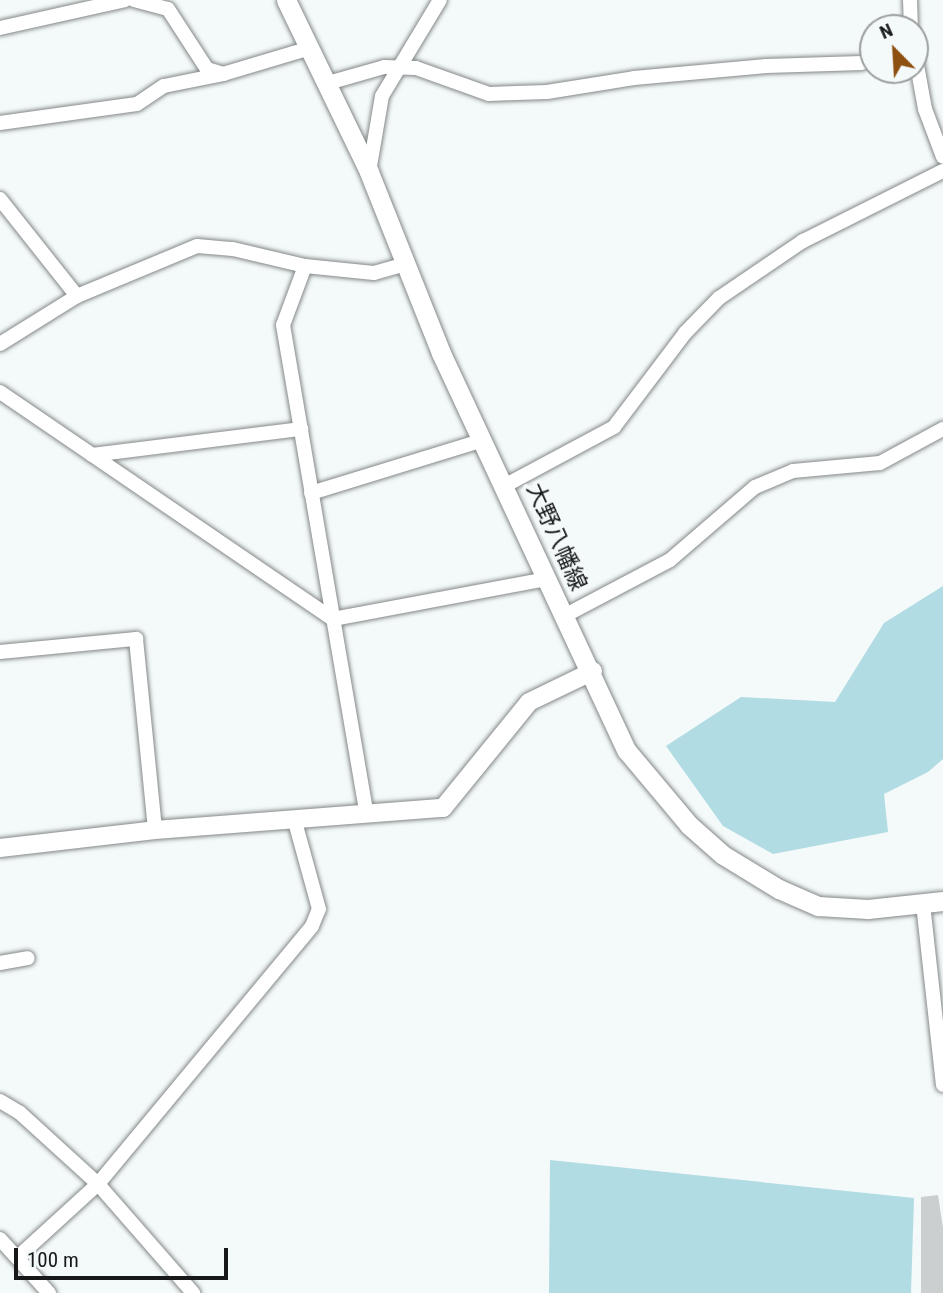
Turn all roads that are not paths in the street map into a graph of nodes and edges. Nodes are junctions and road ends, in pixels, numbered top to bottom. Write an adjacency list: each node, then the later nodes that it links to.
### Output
1 (125, 0): 5 (street)
2 (134, 0): 9 (street)
3 (286, 0): 6 (main road, 大野八幡線)
4 (440, 0): 8 (street)
5 (0, 28)
6 (310, 48): 9 (street); 10 (main road, 大野八幡線)
7 (859, 63): 8 (street)
8 (401, 67): 10 (street); 15 (street)
9 (223, 74): 12 (street)
10 (328, 83): 15 (main road, 大野八幡線)
11 (920, 84): 13 (street)
12 (0, 123)
13 (943, 156)
14 (943, 171): 26 (street)
15 (369, 172): 17 (main road, 大野八幡線)
16 (0, 199): 19 (street)
17 (406, 264): 18 (street); 24 (main road, 大野八幡線)
18 (305, 266): 19 (street); 22 (street)
19 (77, 296): 20 (street)
20 (0, 344)
21 (0, 393): 25 (street)
22 (301, 429): 25 (street); 27 (street)
23 (943, 429): 29 (street)
24 (483, 440): 26 (main road, 大野八幡線); 27 (street)
25 (92, 455): 30 (street)
26 (506, 485): 28 (main road, 大野八幡線)
27 (312, 493): 30 (street)
28 (547, 579): 29 (main road, 大野八幡線); 30 (street)
29 (564, 616): 32 (main road, 大野八幡線)
30 (333, 619): 33 (street)
31 (0, 652): 35 (street)
32 (593, 670): 33 (street); 38 (main road, 大野八幡線)
33 (366, 813): 34 (street)
34 (295, 818): 35 (street); 43 (street)
35 (155, 830): 36 (street)
36 (0, 849)
37 (943, 901): 38 (main road, 大野八幡線)
38 (923, 904): 41 (street)
39 (28, 958): 40 (street)
40 (0, 963)
41 (943, 1085)
42 (0, 1101): 43 (street)
43 (98, 1184): 45 (street); 47 (street)
44 (0, 1239): 45 (street)
45 (18, 1257): 46 (street)
46 (49, 1293)
47 (193, 1293)

